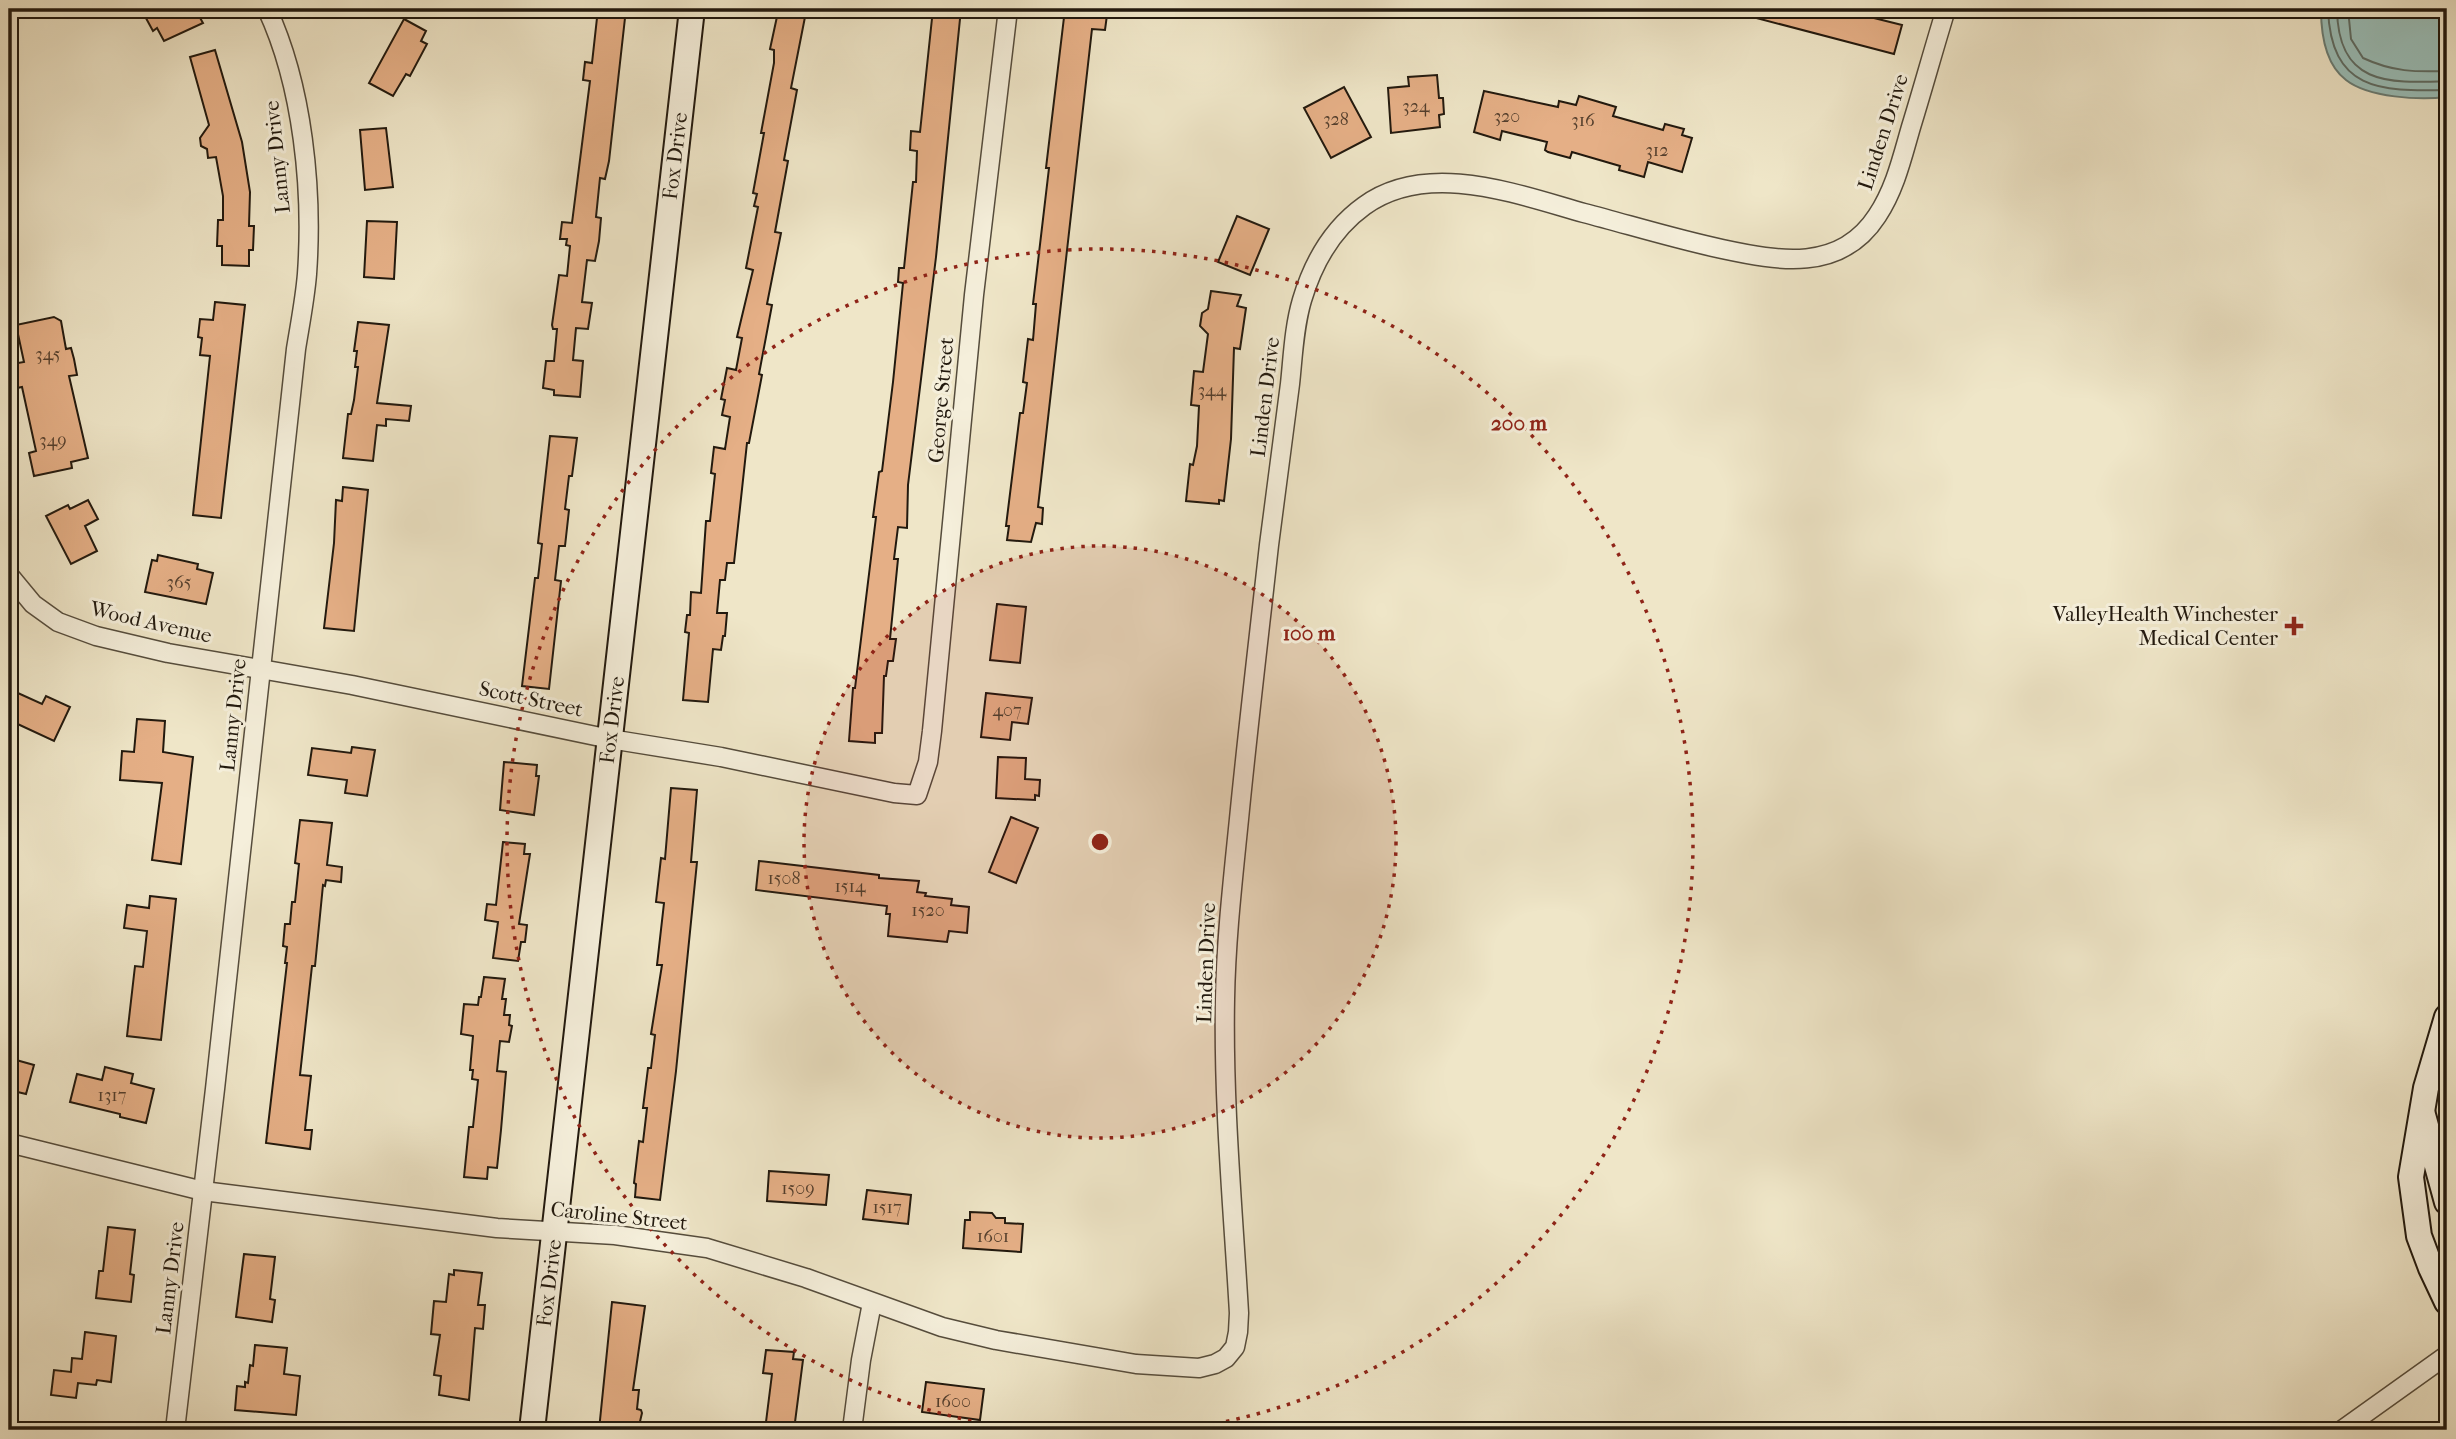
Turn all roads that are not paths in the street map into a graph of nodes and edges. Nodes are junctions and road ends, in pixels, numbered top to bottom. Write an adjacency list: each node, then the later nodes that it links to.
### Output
1 (267, 9): 6 (street, Lanny Drive)
2 (692, 9): 7 (main road, Fox Drive)
3 (1009, 9): 8 (street, George Street)
4 (1946, 9): 18 (street, Linden Drive)
5 (9, 575): 6 (street, Wood Avenue)
6 (261, 668): 7 (street, Scott Street); 12 (street, Lanny Drive)
7 (610, 739): 8 (street, Scott Street); 14 (main road, Fox Drive)
8 (917, 795)
9 (2447, 1017): 10 (main road)
10 (2423, 1114): 13 (main road); 15 (main road)
11 (9, 1143): 12 (street, Caroline Street)
12 (203, 1191): 14 (street, Caroline Street); 19 (street, Lanny Drive)
13 (2447, 1202)
14 (555, 1231): 16 (street, Caroline Street); 20 (main road, Fox Drive)
15 (2447, 1302)
16 (872, 1303): 18 (street, Caroline Street); 21 (street)
17 (2447, 1355): 22 (street)
18 (1215, 1364)
19 (175, 1430)
20 (532, 1430)
21 (852, 1430)
22 (2342, 1430)

